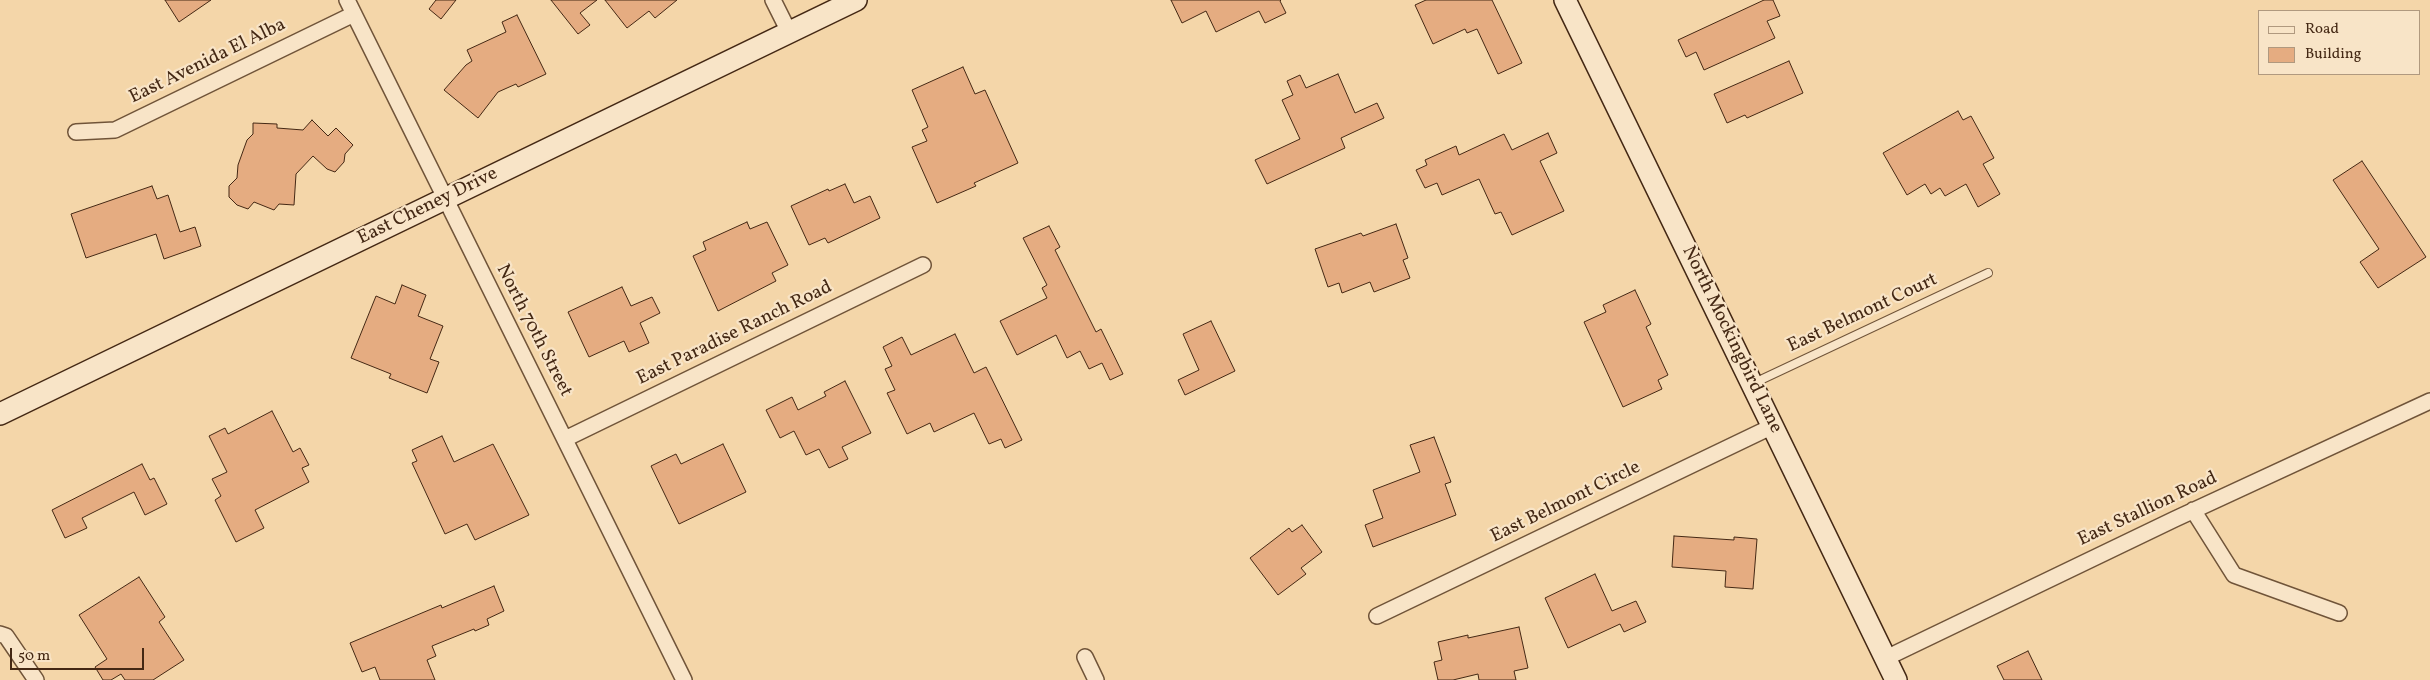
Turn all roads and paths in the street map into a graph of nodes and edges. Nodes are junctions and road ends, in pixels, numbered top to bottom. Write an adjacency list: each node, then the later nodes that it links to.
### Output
1 (347, 0): 5 (street, North 70th Street)
2 (773, 0): 6 (street)
3 (856, 0): 6 (street, East Cheney Drive)
4 (1565, 0): 11 (street, North Mockingbird Lane)
5 (354, 14): 7 (street, East Avenida El Alba); 8 (street, North 70th Street)
6 (789, 32): 8 (street, East Cheney Drive)
7 (76, 132)
8 (446, 199): 13 (street, East Cheney Drive); 15 (street, North 70th Street)
9 (922, 265): 15 (street, East Paradise Ranch Road)
10 (1988, 273): 11 (lane, East Belmont Court)
11 (1752, 384): 14 (street, North Mockingbird Lane)
12 (2430, 401): 16 (street, East Stallion Road)
13 (0, 414)
14 (1773, 426): 18 (street, East Belmont Circle); 21 (street, North Mockingbird Lane)
15 (565, 439): 23 (street, North 70th Street)
16 (2193, 510): 17 (street); 21 (street, East Stallion Road)
17 (2339, 614)
18 (1377, 616)
19 (0, 634): 22 (street)
20 (1085, 657): 24 (street)
21 (1886, 658): 25 (street, North Mockingbird Lane)
22 (36, 680)
23 (684, 680)
24 (1096, 680)
25 (1896, 680)

